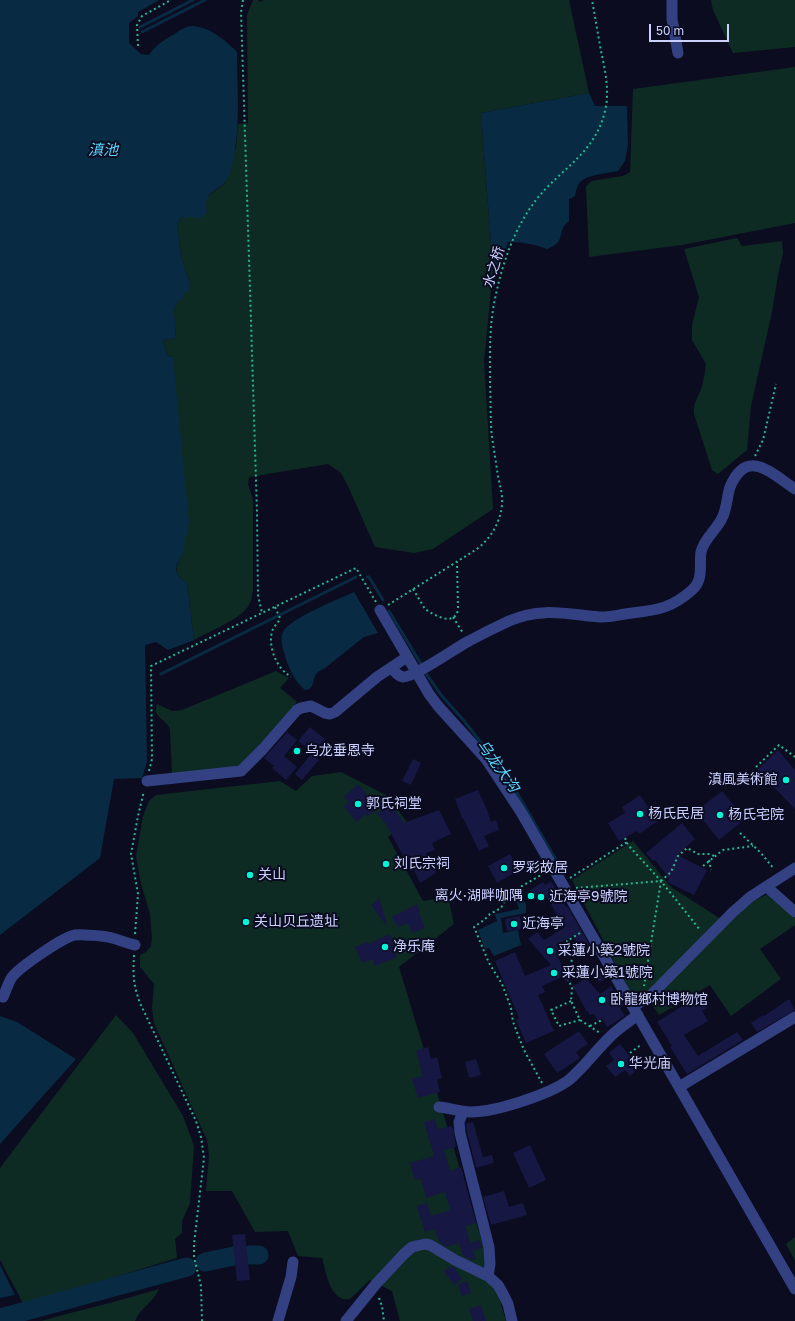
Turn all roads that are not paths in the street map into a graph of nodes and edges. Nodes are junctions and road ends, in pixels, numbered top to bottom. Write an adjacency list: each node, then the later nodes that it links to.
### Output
1 (672, 0): 2 (street)
2 (678, 53)
3 (795, 489): 7 (street)
4 (380, 610): 5 (street)
5 (407, 657): 6 (street); 7 (street)
6 (392, 667): 7 (street); 8 (street)
7 (416, 672): 14 (street)
8 (147, 781)
9 (795, 868): 10 (street)
10 (767, 887): 11 (street); 14 (street)
11 (795, 912)
12 (135, 945): 13 (street)
13 (3, 997)
14 (637, 1008): 16 (street); 18 (street)
15 (795, 1017): 16 (street)
16 (679, 1087): 21 (street)
17 (438, 1107): 18 (street)
18 (463, 1112): 20 (street)
19 (293, 1262): 22 (street)
20 (488, 1276): 23 (street); 24 (street)
21 (795, 1289)
22 (278, 1321)
23 (346, 1321)
24 (512, 1321)

